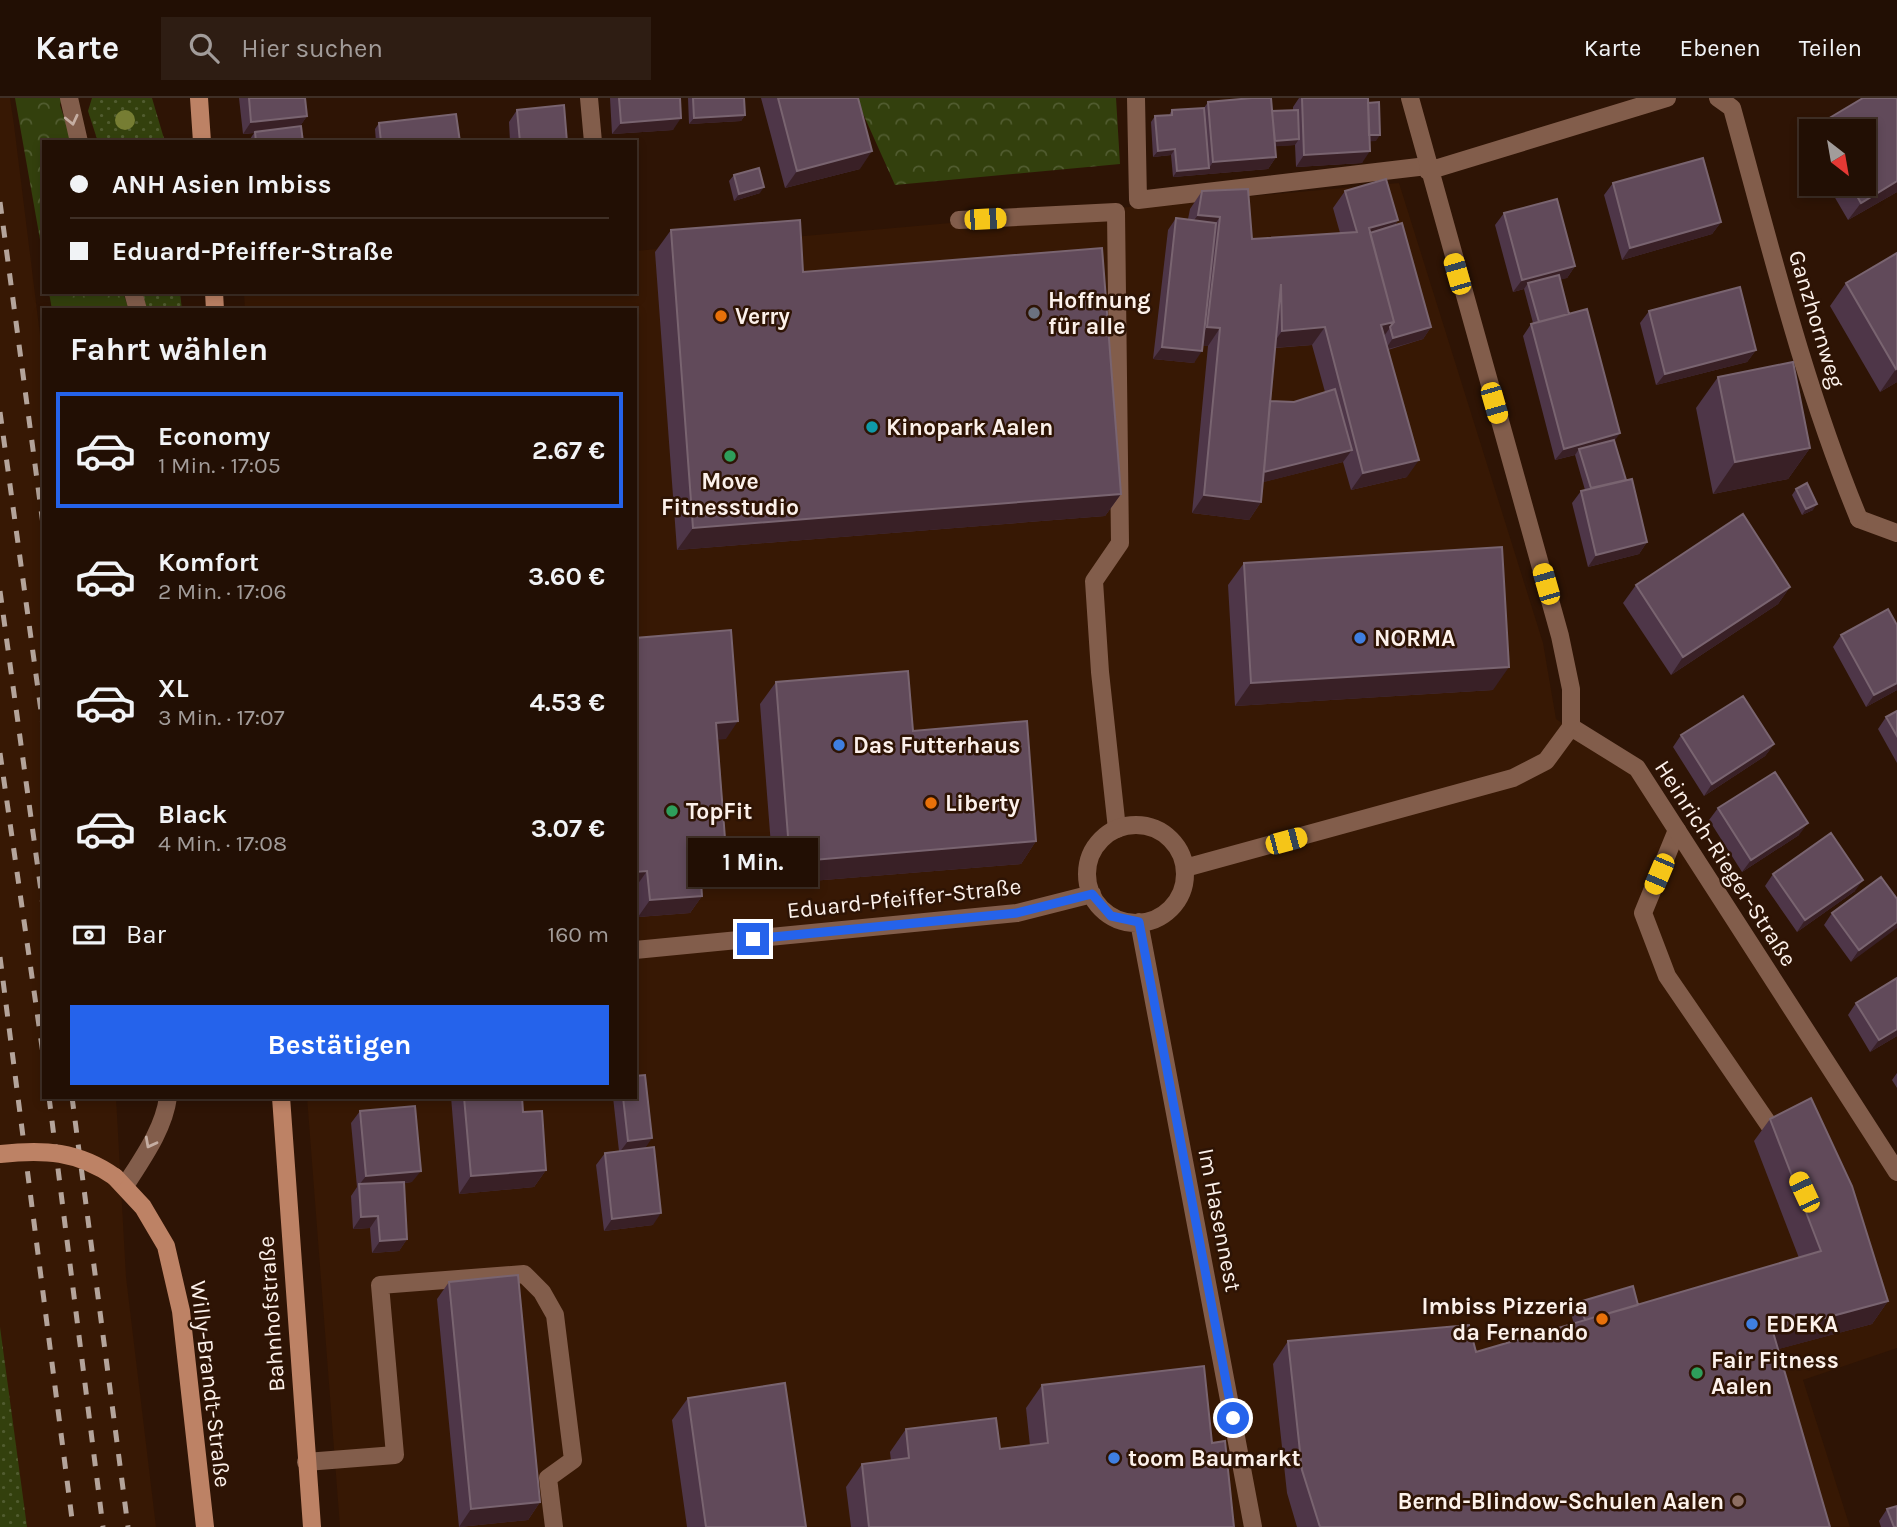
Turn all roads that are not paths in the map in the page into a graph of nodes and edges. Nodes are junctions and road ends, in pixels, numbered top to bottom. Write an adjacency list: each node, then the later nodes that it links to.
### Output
1 (69, 98): 8 (street, one-way to 8)
2 (199, 98): 9 (main road)
3 (589, 98): 10 (street)
4 (1136, 98): 11 (street)
5 (1410, 98): 11 (street)
6 (1667, 98): 11 (street)
7 (1718, 98): 13 (street, Ganzhornweg)
8 (79, 140)
9 (202, 140)
10 (593, 140)
11 (1427, 168): 14 (street)
12 (959, 220): 15 (street)
13 (1897, 533)
14 (1571, 727): 16 (street, Heinrich-Rieger-Straße); 17 (street)
15 (1117, 829): 17 (street); 18 (street)
16 (1677, 830): 24 (street); 25 (street, Heinrich-Rieger-Straße)
17 (1185, 868): 19 (street)
18 (1092, 894): 19 (street); 20 (street, Eduard-Pfeiffer-Straße)
19 (1139, 922): 31 (street, Im Hasennest)
20 (637, 950)
21 (168, 1099): 26 (street, one-way to 26)
22 (281, 1099): 27 (main road, Bahnhofstraße)
23 (0, 1154): 26 (main road, Willy-Brandt-Straße, bridge)
24 (1786, 1155)
25 (1897, 1172)
26 (120, 1182): 28 (main road, Willy-Brandt-Straße)
27 (306, 1462): 29 (main road, Bahnhofstraße); 30 (street)
28 (205, 1527)
29 (312, 1527)
30 (554, 1527)
31 (1254, 1527)

